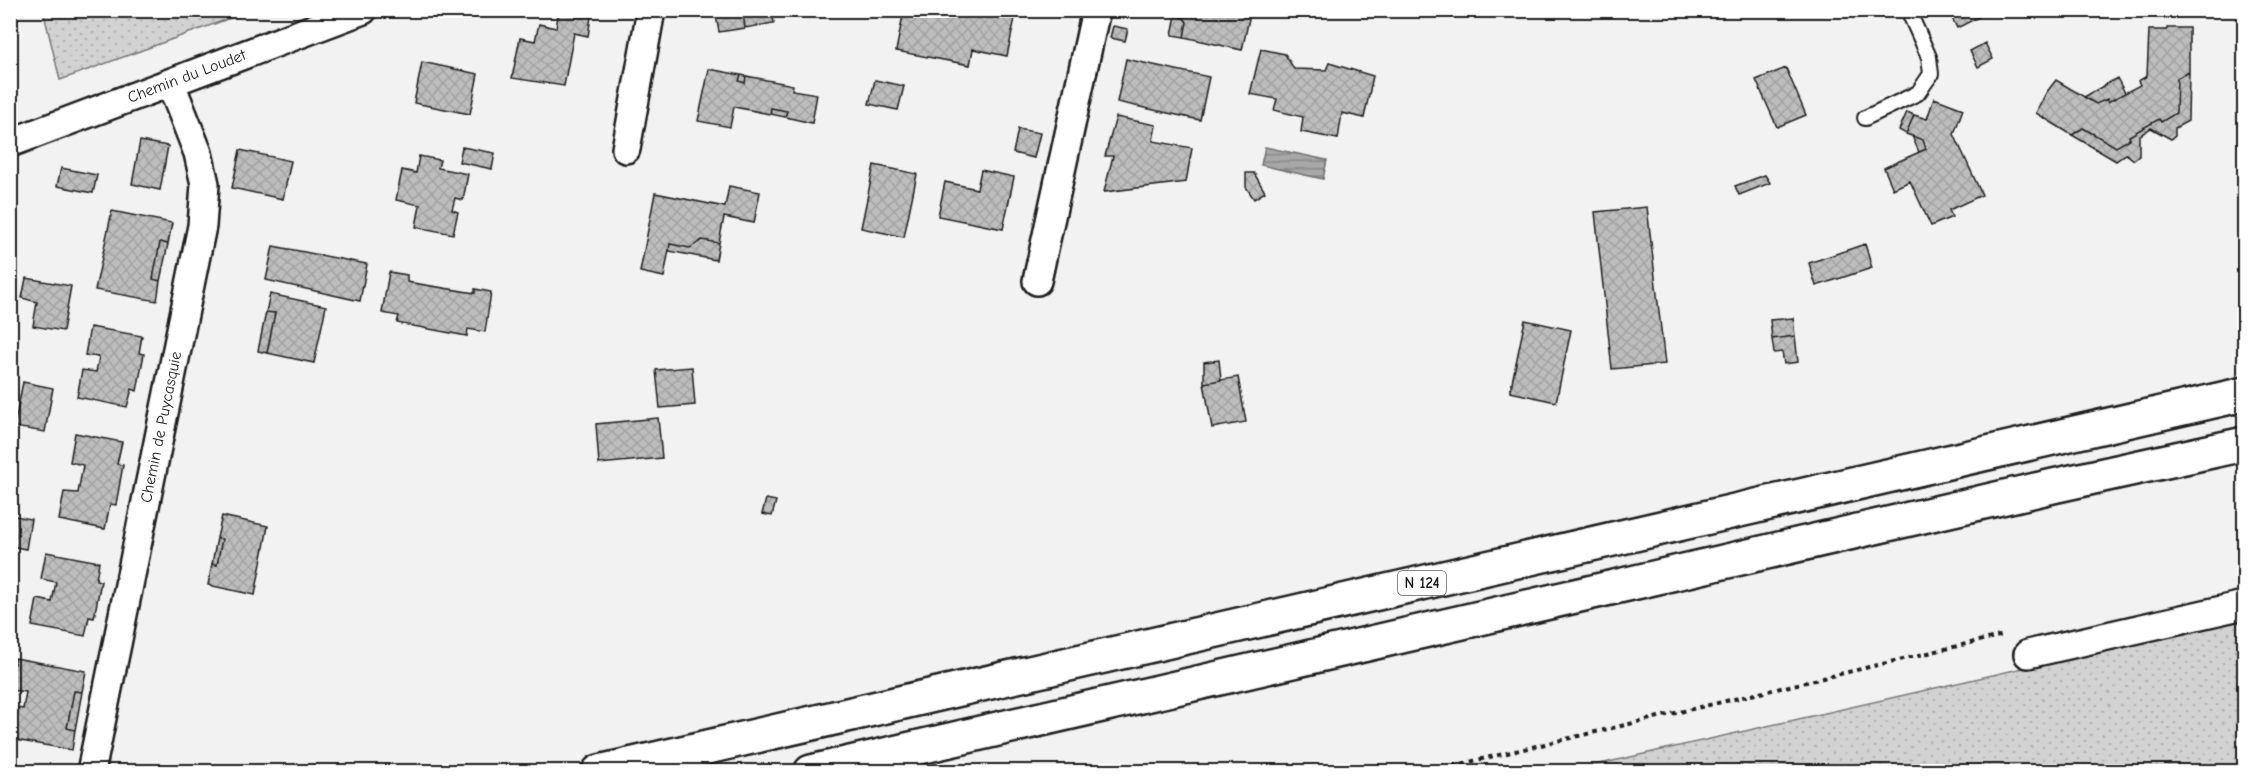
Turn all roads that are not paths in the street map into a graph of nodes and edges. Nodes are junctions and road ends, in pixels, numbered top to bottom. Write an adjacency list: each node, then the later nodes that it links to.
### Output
1 (363, 10): 5 (street, Chemin du Loudet)
2 (651, 10): 8 (street)
3 (1096, 10): 9 (street)
4 (1908, 10): 6 (lane)
5 (171, 84): 7 (street, Chemin du Loudet); 14 (street, Chemin de Puycasquie)
6 (1865, 118)
7 (10, 143)
8 (626, 149)
9 (1037, 281)
10 (2244, 394): 15 (highway, N 124)
11 (2244, 444): 16 (highway)
12 (2244, 605): 13 (street)
13 (2028, 654)
14 (91, 771)
15 (599, 771)
16 (811, 771)

